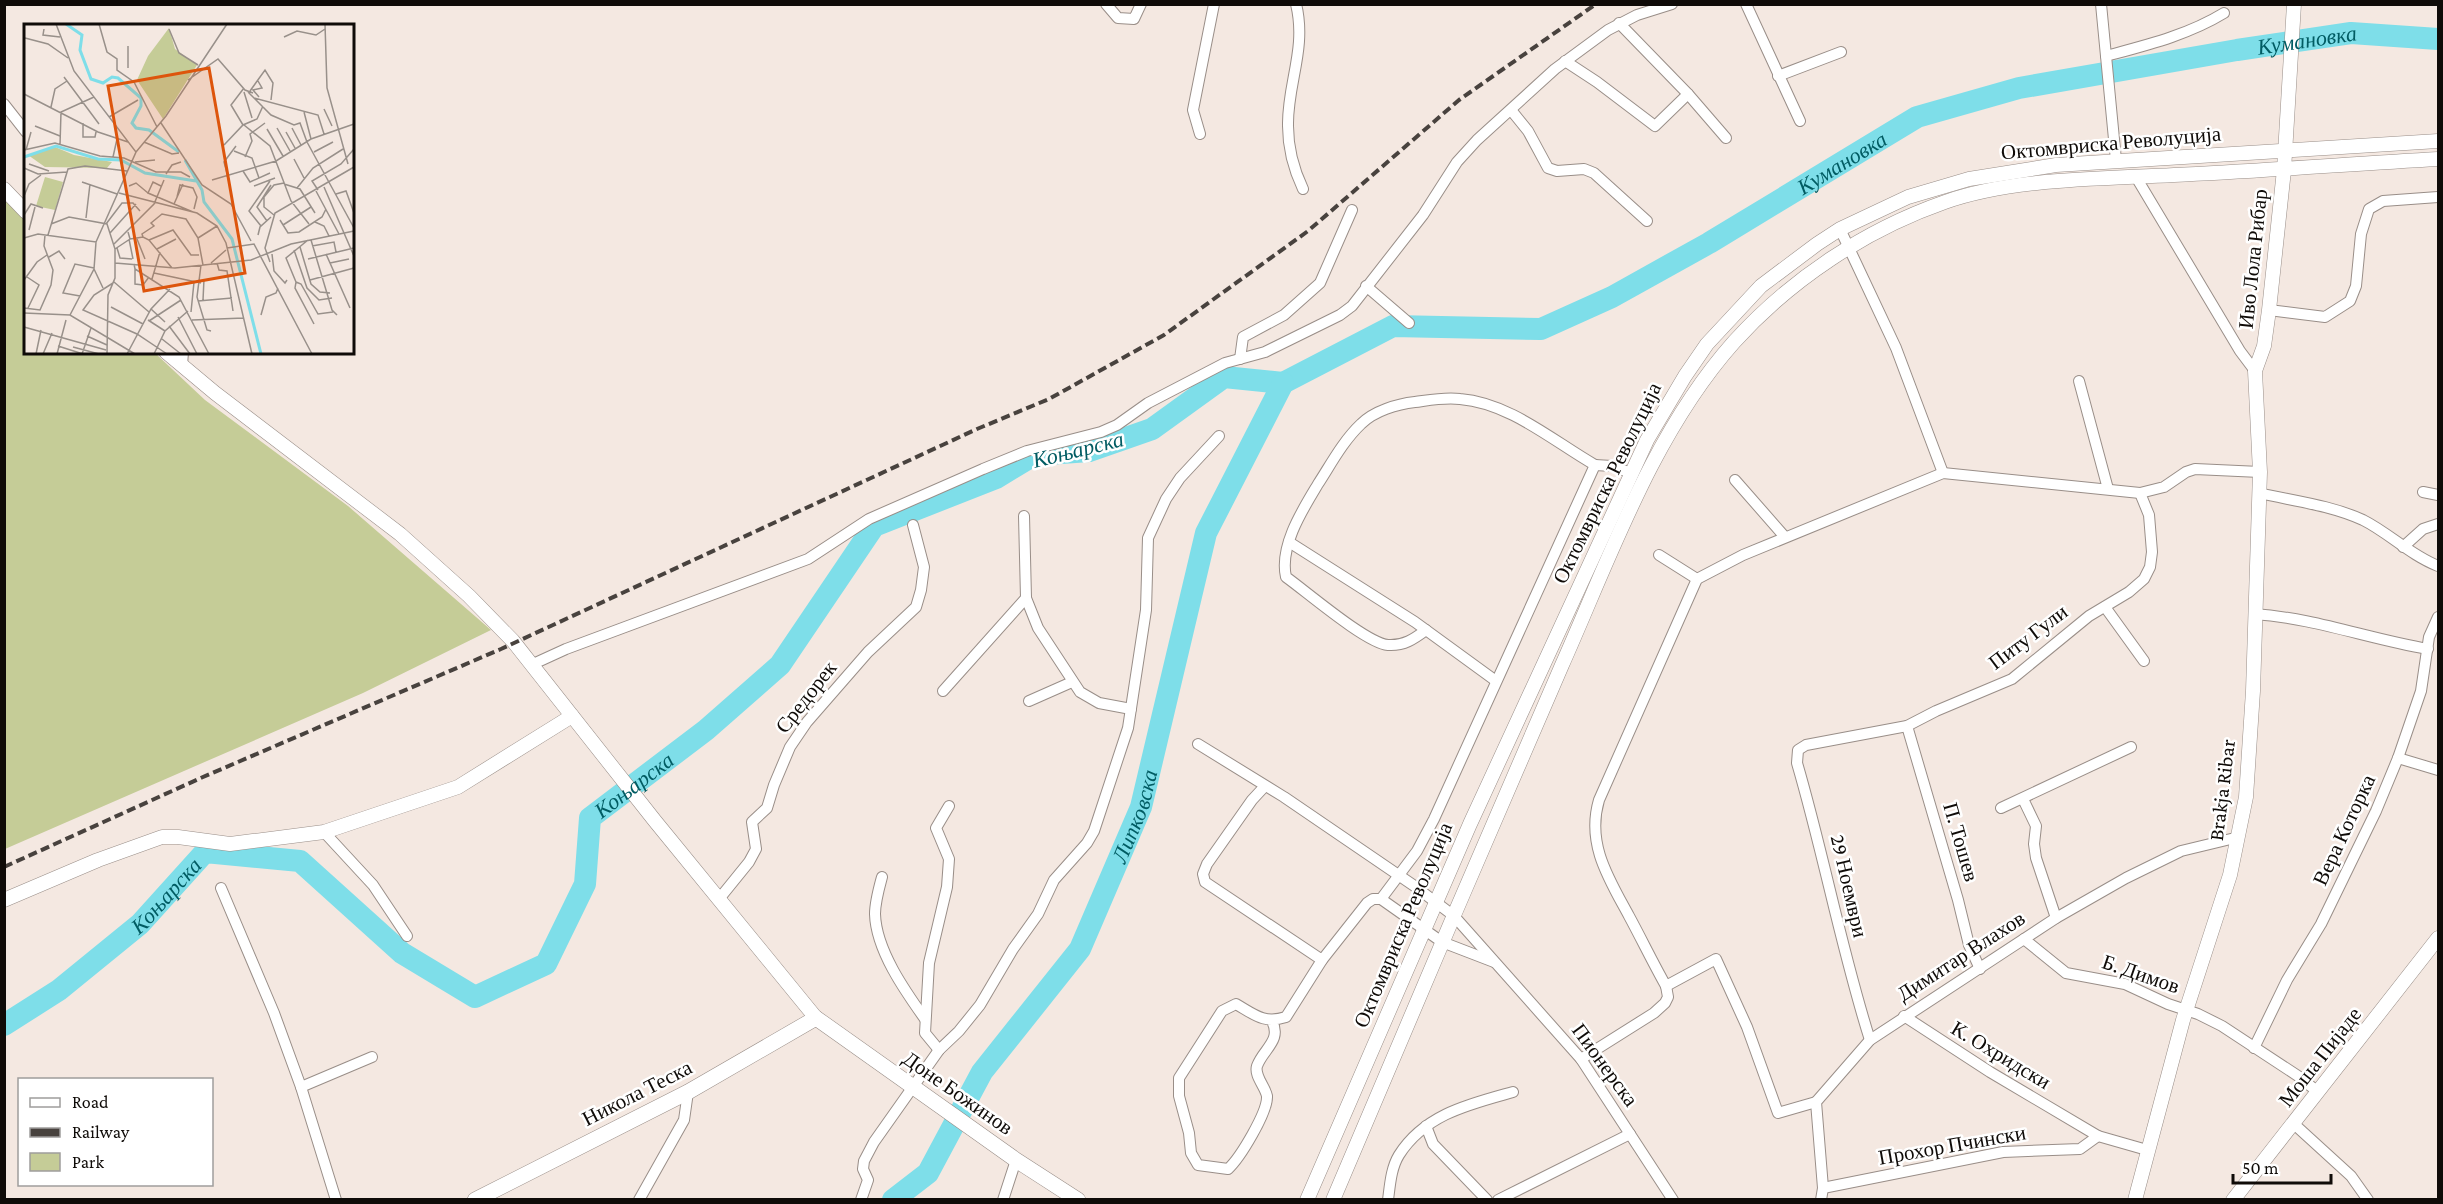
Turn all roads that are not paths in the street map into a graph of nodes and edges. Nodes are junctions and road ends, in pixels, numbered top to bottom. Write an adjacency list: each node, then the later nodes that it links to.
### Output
1 (1106, 4): 2 (street)
2 (1141, 4)
3 (1214, 4): 20 (street)
4 (1296, 4): 29 (street)
5 (1672, 4): 10 (street)
6 (1746, 4): 14 (street)
7 (2101, 4): 12 (street)
8 (2295, 4): 23 (street, Иво Лола Рибар)
9 (2224, 13): 12 (street)
10 (1618, 24): 13 (street); 15 (street)
11 (1840, 52): 14 (street)
12 (2106, 57): 25 (street)
13 (1565, 61): 15 (street); 17 (street)
14 (1778, 76): 18 (street)
15 (1688, 94): 21 (street)
16 (4, 104): 19 (street)
17 (1511, 110): 33 (street); 36 (street)
18 (1800, 121)
19 (24, 129)
20 (1200, 134)
21 (1726, 138)
22 (2439, 141): 23 (street, Октомвриска Револуција)
23 (2285, 150): 25 (street, Октомвриска Револуција); 26 (street, Иво Лола Рибар)
24 (2439, 159): 26 (street, Октомвриска Револуција)
25 (2116, 160): 34 (street, Октомвриска Револуција)
26 (2284, 170): 27 (street, Октомвриска Револуција); 37 (street, Иво Лола Рибар)
27 (2136, 177): 35 (street, Октомвриска Револуција); 41 (street)
28 (4, 189): 31 (street)
29 (1303, 189)
30 (2439, 197): 37 (street)
31 (24, 210)
32 (1352, 210): 40 (street)
33 (1647, 221)
34 (1840, 230): 35 (street); 46 (street, Октомвриска Револуција)
35 (1850, 246): 47 (street); 96 (street, Октомвриска Револуција)
36 (1366, 286): 38 (street); 40 (street)
37 (2269, 310): 41 (street, Иво Лола Рибар)
38 (1409, 323)
39 (182, 359): 70 (street)
40 (1240, 359): 70 (street)
41 (2255, 371): 45 (street, Brakja Ribar)
42 (2079, 381): 49 (street)
43 (1220, 436): 75 (street)
44 (1595, 465): 46 (street); 58 (street); 71 (street)
45 (2260, 472): 51 (street); 52 (street, Brakja Ribar)
46 (1631, 473): 95 (street, Октомвриска Револуција)
47 (1943, 473): 49 (street); 57 (street)
48 (1735, 480): 57 (street)
49 (2108, 489): 51 (street)
50 (2423, 492): 53 (street)
51 (2140, 493): 64 (street, Питу Гули)
52 (2259, 493): 59 (street); 65 (street, Brakja Ribar)
53 (2439, 495)
54 (1024, 516): 63 (street)
55 (2439, 524): 59 (street)
56 (914, 525): 92 (street, Средорек)
57 (1785, 537): 62 (street)
58 (1289, 542): 67 (street); 67 (street)
59 (2403, 547): 61 (street)
60 (1659, 555): 62 (street)
61 (2439, 566)
62 (1697, 579): 106 (street)
63 (1026, 598): 72 (street); 73 (street)
64 (2106, 607): 69 (street); 77 (street, Питу Гули)
65 (2254, 614): 68 (street); 88 (street, Brakja Ribar)
66 (2439, 617): 68 (street, Вера Которка)
67 (1426, 630): 71 (street)
68 (2428, 649): 81 (street, Вера Которка)
69 (2144, 661)
70 (531, 665): 76 (street)
71 (1496, 681): 89 (street)
72 (1072, 682): 74 (street); 75 (street)
73 (943, 691)
74 (1029, 701)
75 (1131, 709): 114 (street)
76 (572, 716): 87 (street); 92 (street)
77 (1907, 726): 79 (street, Питу Гули); 105 (street, П. Тошев)
78 (1198, 744): 83 (street, Пионерска)
79 (1806, 745): 112 (street, 29 Ноември)
80 (2132, 747): 84 (street)
81 (2398, 758): 82 (street); 113 (street, Вера Которка)
82 (2439, 770)
83 (1265, 786): 89 (street, Пионерска); 103 (street)
84 (2023, 799): 86 (street); 97 (street)
85 (949, 806): 110 (street)
86 (2001, 807)
87 (324, 832): 94 (street); 99 (street)
88 (2240, 837): 97 (street, Димитар Влахов); 107 (street, Brakja Ribar)
89 (1399, 876): 93 (street); 95 (street, Пионерска)
90 (882, 877): 110 (street)
91 (221, 888): 118 (street)
92 (719, 899): 109 (street)
93 (1381, 899): 98 (street, Пионерска); 103 (street)
94 (4, 900)
95 (1436, 904): 96 (street, Пионерска); 98 (street, Октомвриска Револуција)
96 (1454, 916): 102 (street, Октомвриска Револуција); 104 (street, Пионерска)
97 (2056, 918): 101 (street, Димитар Влахов)
98 (1425, 930): 102 (street, Пионерска); 136 (street, Октомвриска Револуција)
99 (407, 936)
100 (2439, 938): 121 (street, Моша Пијаде)
101 (2024, 939): 105 (street, Димитар Влахов); 107 (street, Б. Димов)
102 (1442, 942): 104 (street, Пионерска); 137 (street, Октомвриска Револуција)
103 (1322, 960): 111 (street)
104 (1495, 963): 116 (street, Пионерска)
105 (1980, 969): 108 (street, Димитар Влахов)
106 (1666, 986): 116 (street); 122 (street)
107 (2186, 1010): 113 (street, Б. Димов); 127 (street, Brakja Ribar)
108 (1904, 1016): 112 (street, Димитар Влахов); 126 (street, К. Охридски)
109 (816, 1018): 117 (main road, Доне Божинов); 119 (main road, Никола Теска)
110 (925, 1019): 114 (street)
111 (1272, 1021): 111 (street)
112 (1869, 1040): 122 (street, Димитар Влахов)
113 (2254, 1048): 121 (street, Б. Димов)
114 (939, 1050): 117 (street)
115 (372, 1058): 118 (street)
116 (1581, 1059): 125 (street, Пионерска)
117 (912, 1087): 128 (main road, Доне Божинов); 133 (street)
118 (301, 1088): 130 (street)
119 (688, 1092): 131 (main road, Никола Теска); 132 (street)
120 (1513, 1092): 124 (street)
121 (2318, 1092): 123 (street, Моша Пијаде)
122 (1816, 1102): 129 (street)
123 (2294, 1124): 144 (street, Моша Пијаде); 145 (street)
124 (1426, 1126): 138 (street); 139 (street)
125 (1630, 1134): 140 (street); 141 (street, Пионерска)
126 (2098, 1136): 127 (street); 129 (street, Прохор Пчински)
127 (2147, 1150): 143 (street, Brakja Ribar)
128 (1016, 1160): 134 (street); 135 (main road, Доне Божинов)
129 (1822, 1188): 142 (street)
130 (336, 1200)
131 (475, 1200)
132 (639, 1200)
133 (861, 1200)
134 (1003, 1200)
135 (1078, 1200)
136 (1307, 1200)
137 (1333, 1200)
138 (1388, 1200)
139 (1487, 1200)
140 (1498, 1200)
141 (1673, 1200)
142 (1821, 1200)
143 (2135, 1200)
144 (2233, 1200)
145 (2368, 1200)

